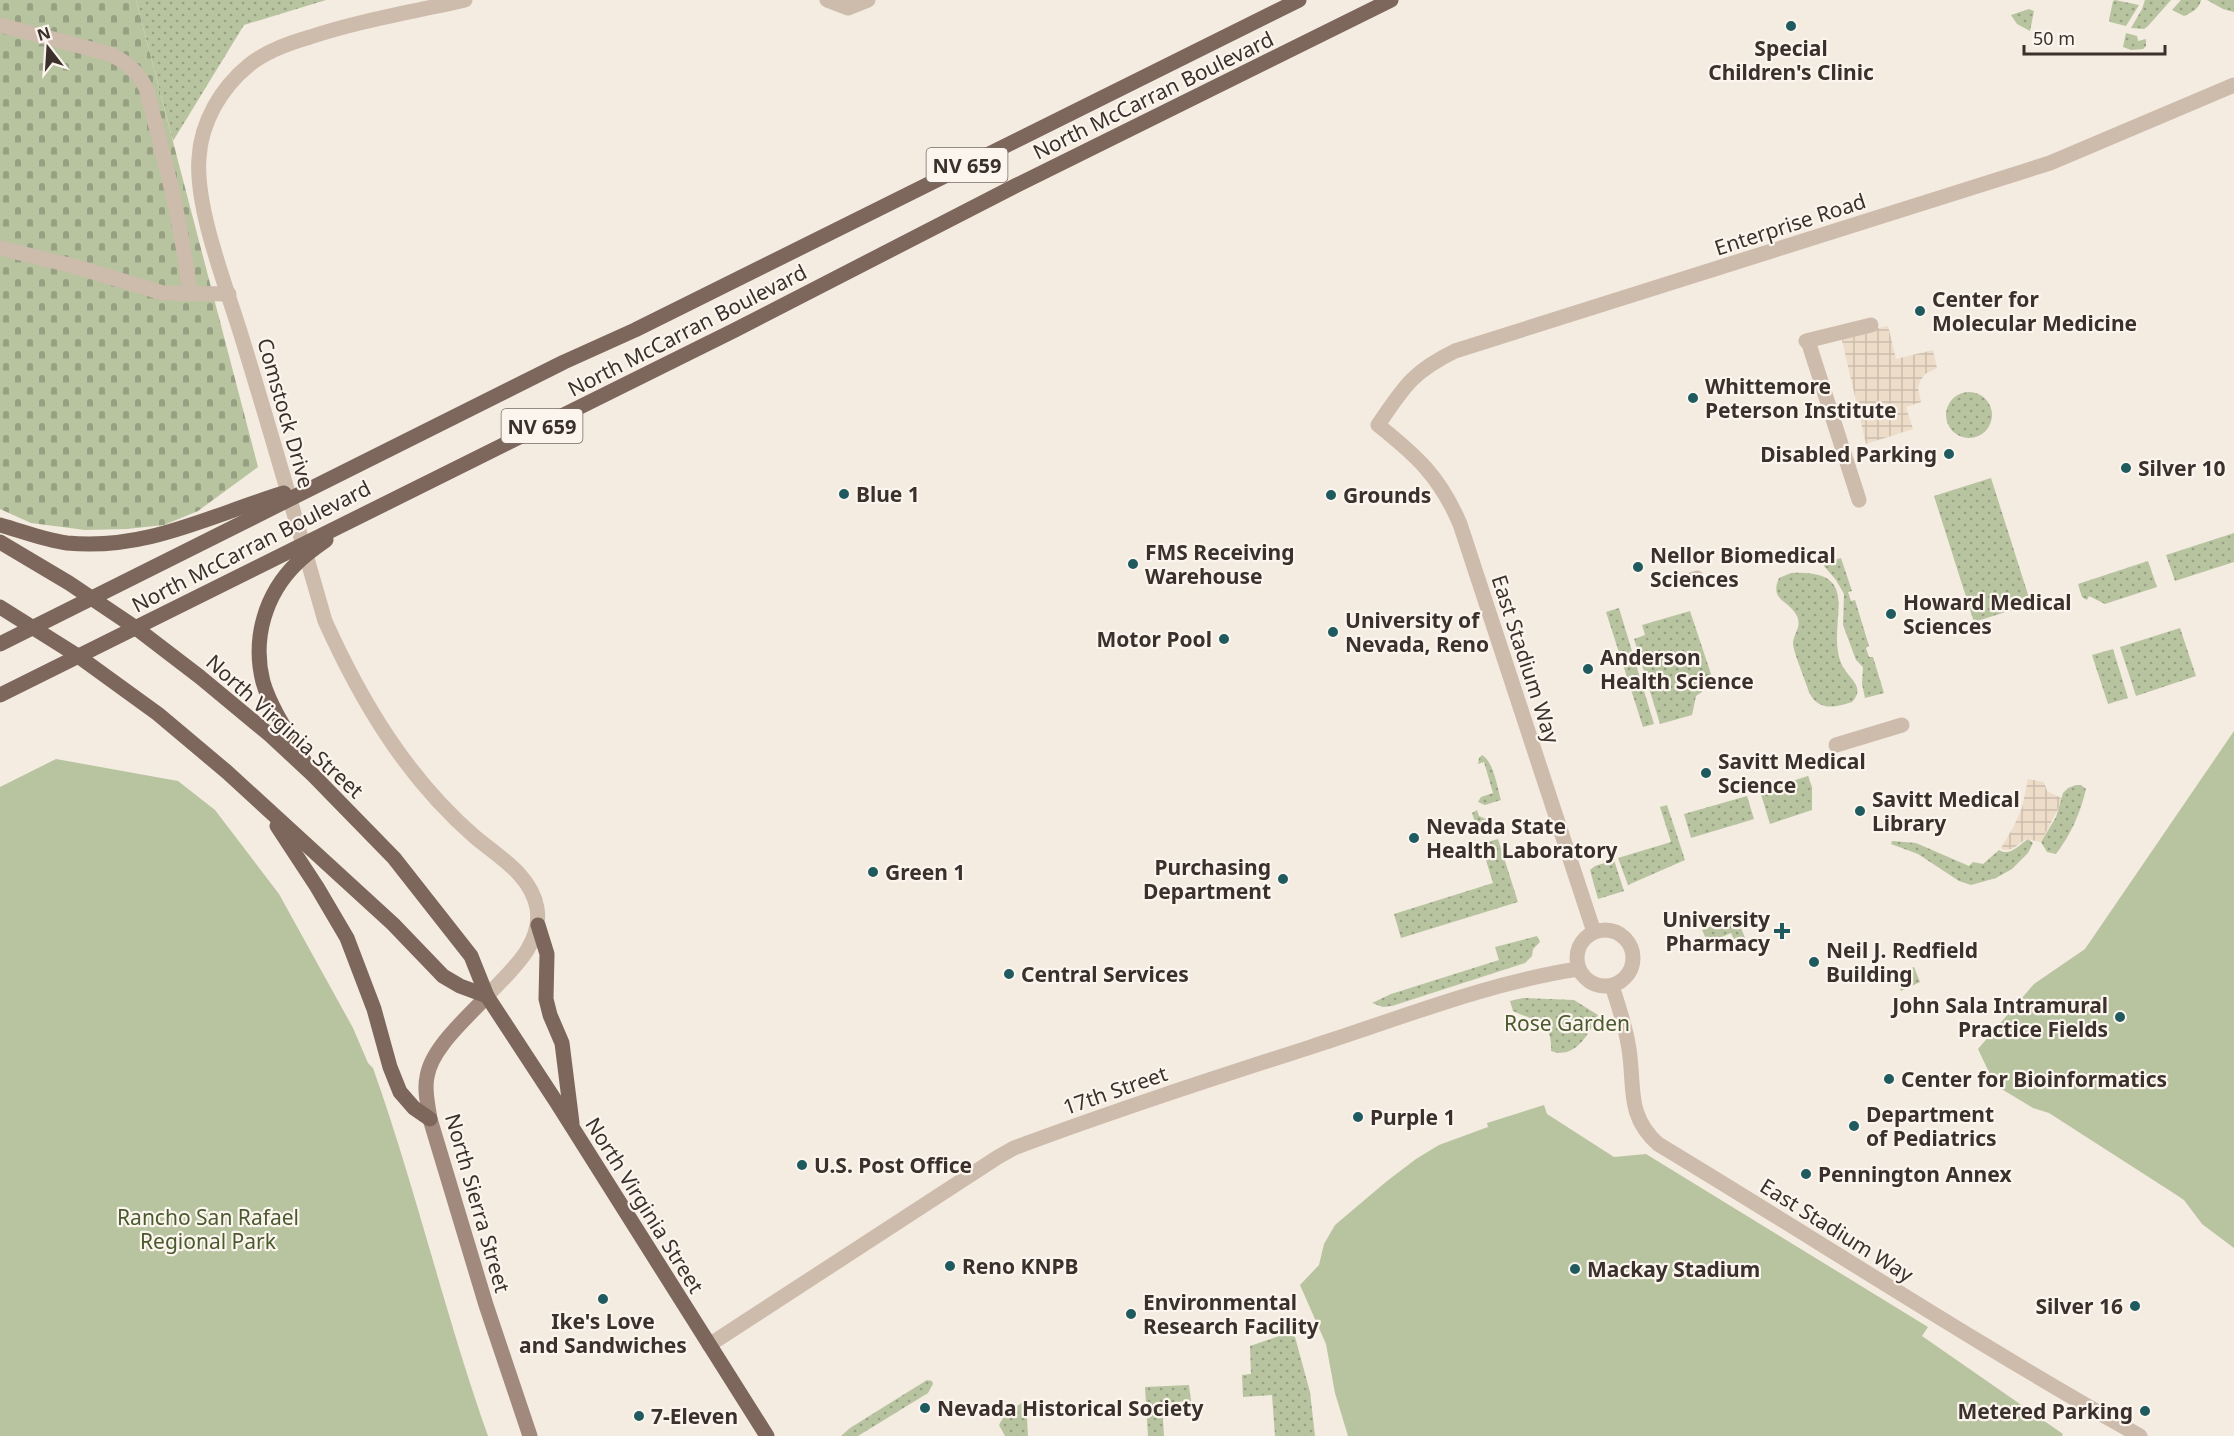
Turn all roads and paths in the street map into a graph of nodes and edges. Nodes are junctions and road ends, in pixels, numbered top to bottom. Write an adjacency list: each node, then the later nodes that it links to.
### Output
1 (465, 0): 10 (street, Comstock Drive)
2 (827, 0): 3 (street)
3 (867, 0)
4 (1299, 0): 14 (main road, North McCarran Boulevard / NV 659)
5 (1391, 0): 15 (main road, North McCarran Boulevard / NV 659)
6 (0, 25): 9 (street)
7 (2234, 85): 12 (street, Enterprise Road)
8 (0, 248): 9 (street)
9 (190, 294): 10 (street)
10 (229, 294): 29 (street, Comstock Drive)
11 (1871, 326): 13 (street)
12 (1378, 425): 30 (street, East Stadium Way)
13 (1859, 500)
14 (244, 514): 16 (main road); 18 (main road, North McCarran Boulevard / NV 659)
15 (349, 521): 21 (main road, North McCarran Boulevard / NV 659); 27 (main road)
16 (0, 525)
17 (0, 542): 18 (main road, North Virginia Street)
18 (91, 600): 20 (main road, North McCarran Boulevard / NV 659); 21 (main road, North Virginia Street)
19 (0, 606): 20 (main road)
20 (34, 627): 22 (main road, North McCarran Boulevard / NV 659); 23 (main road)
21 (136, 628): 23 (main road, North McCarran Boulevard / NV 659); 27 (main road, North Virginia Street)
22 (0, 644)
23 (78, 656): 24 (main road, North McCarran Boulevard / NV 659); 28 (main road)
24 (0, 695)
25 (1902, 725): 26 (street)
26 (1836, 745)
27 (314, 775): 33 (main road, North Virginia Street)
28 (265, 808): 33 (main road); 34 (main road)
29 (538, 925): 33 (street); 35 (main road)
30 (1593, 932): 31 (street); 32 (street)
31 (1578, 969): 32 (street); 36 (street, 17th Street)
32 (1612, 986): 39 (street, East Stadium Way)
33 (487, 996): 34 (main road, North Sierra Street); 35 (main road, North Virginia Street)
34 (430, 1119): 37 (main road, North Sierra Street)
35 (572, 1126): 36 (main road, North Virginia Street)
36 (709, 1345): 38 (main road, North Virginia Street)
37 (530, 1436)
38 (767, 1436)
39 (2140, 1436)

